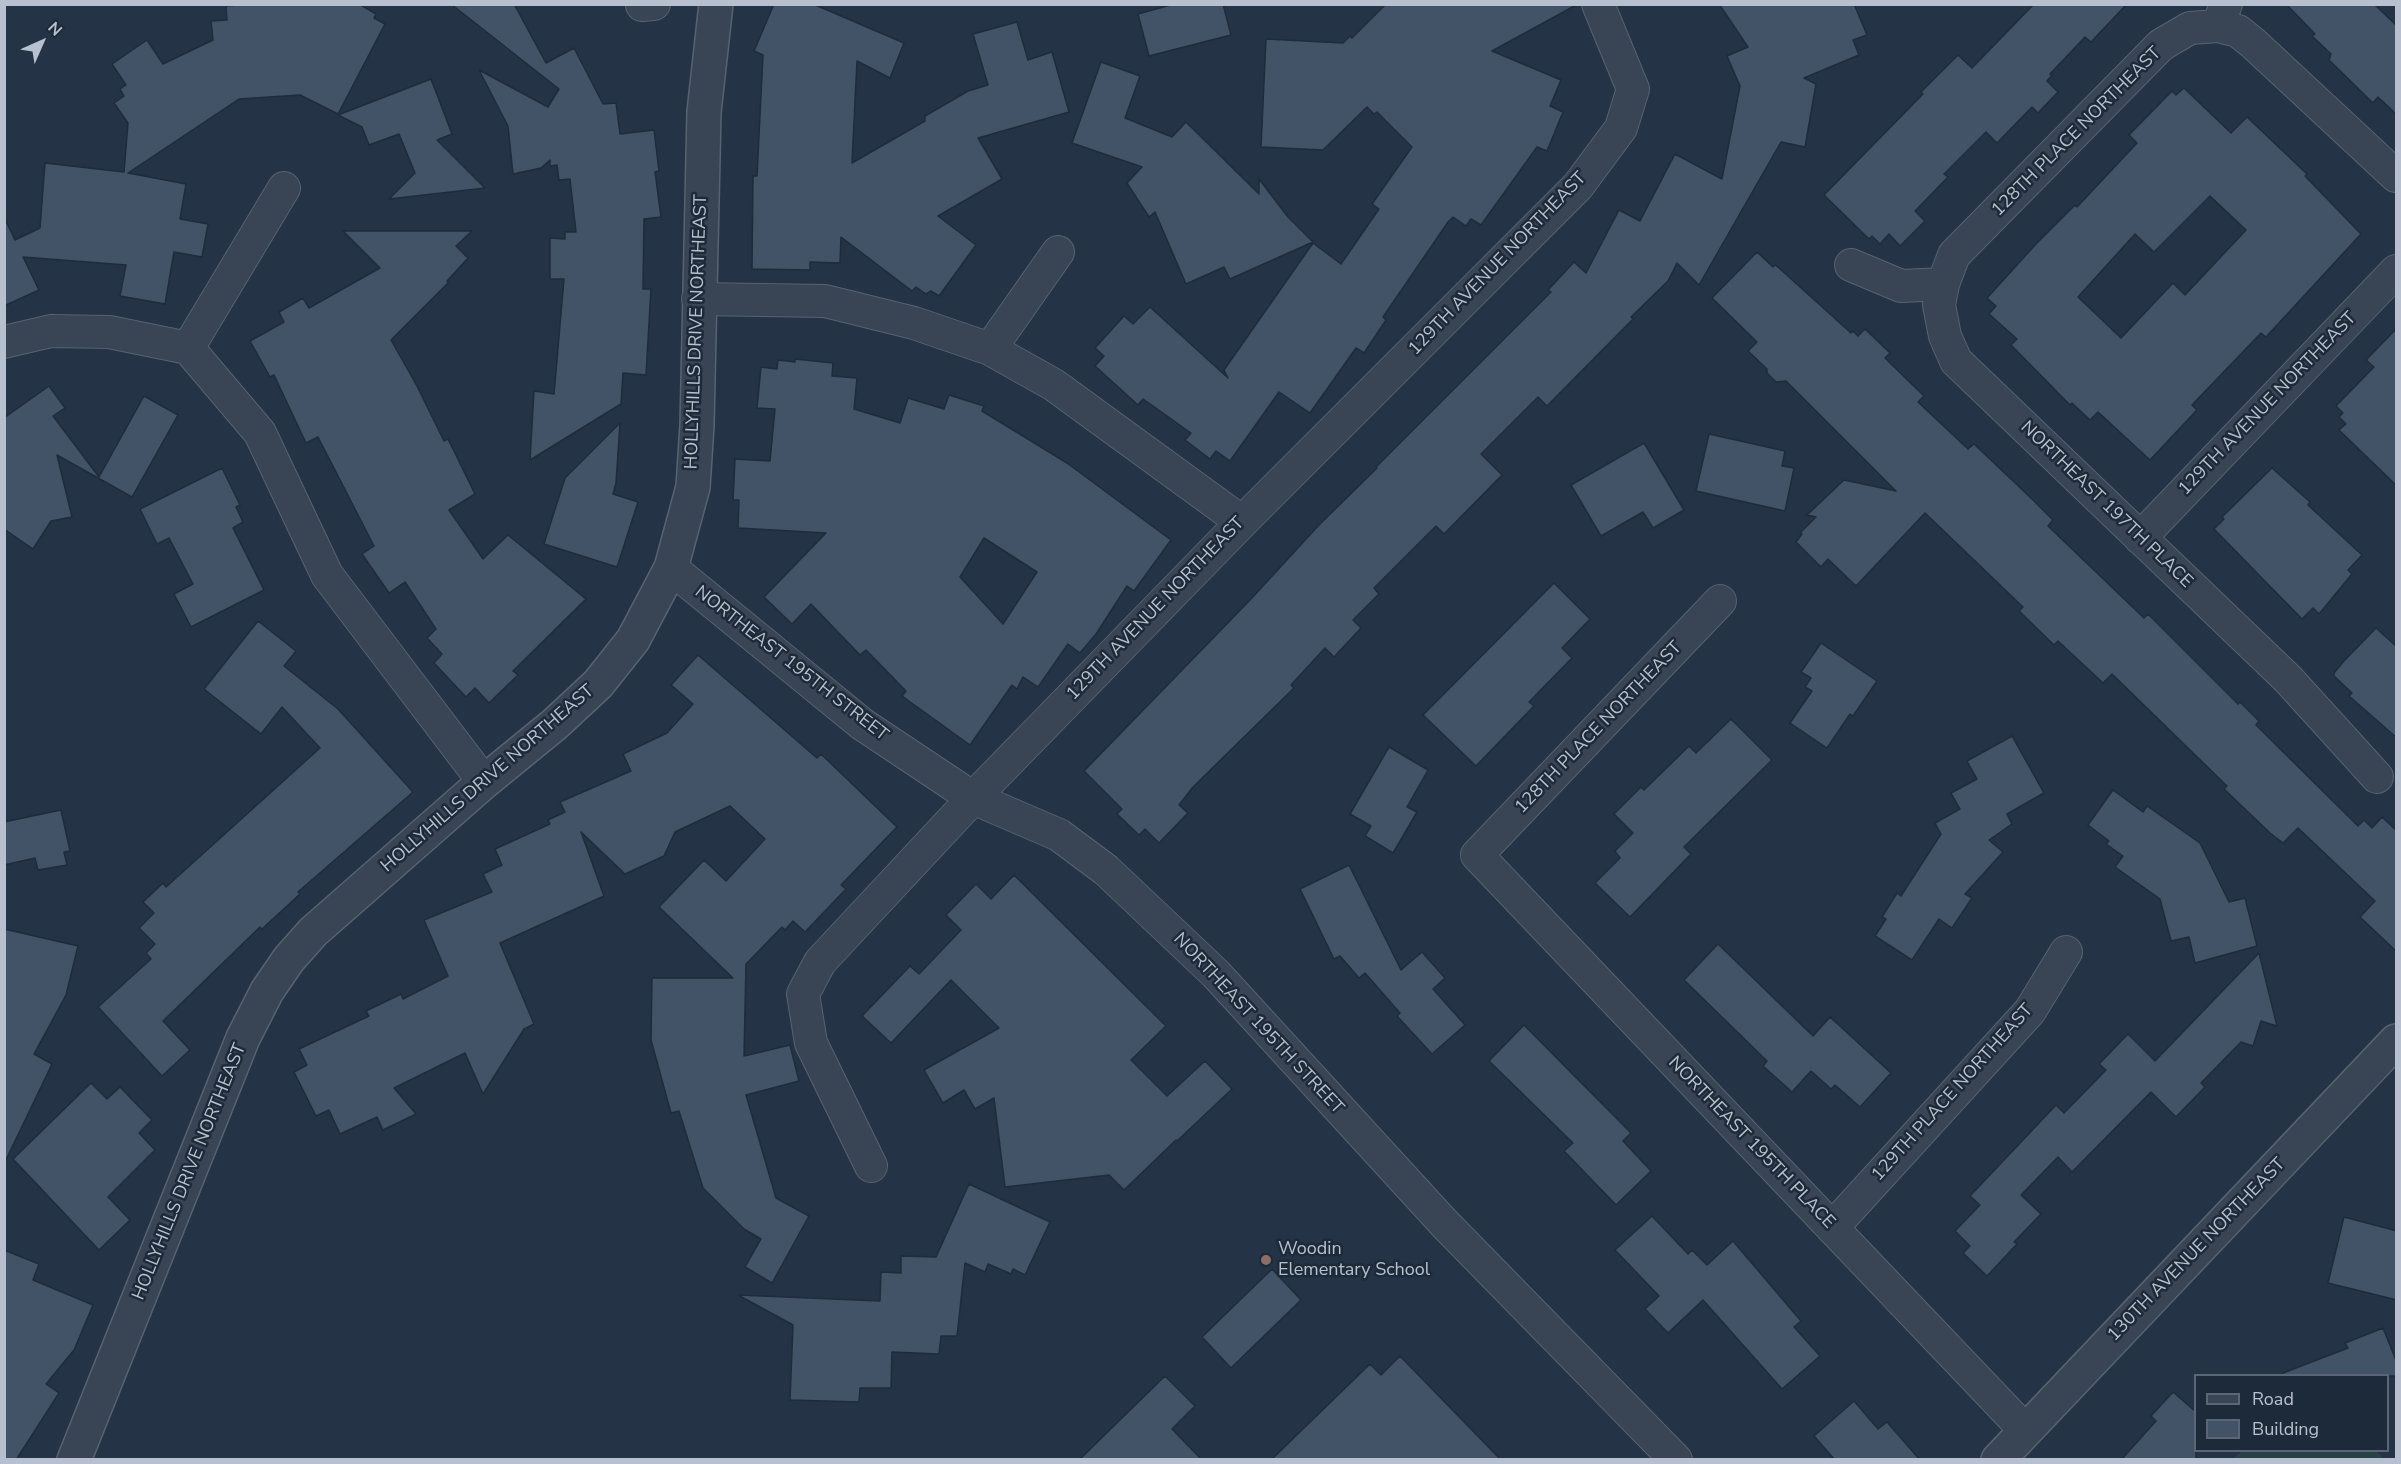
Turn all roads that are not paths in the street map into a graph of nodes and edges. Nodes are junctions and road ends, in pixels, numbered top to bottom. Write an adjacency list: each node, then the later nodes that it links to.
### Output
1 (716, 4): 10 (street, HOLLYHILLS DRIVE NORTHEAST)
2 (1598, 4): 14 (street, 129TH AVENUE NORTHEAST)
3 (2222, 15): 4 (street); 9 (street, 128TH PLACE NORTHEAST)
4 (2397, 176)
5 (285, 188): 12 (street)
6 (1058, 252): 13 (street)
7 (1851, 265): 9 (street)
8 (2397, 271): 15 (street, 129TH AVENUE NORTHEAST)
9 (1943, 284): 15 (street, NORTHEAST 197TH PLACE)
10 (698, 299): 13 (street); 16 (street, HOLLYHILLS DRIVE NORTHEAST)
11 (4, 342): 12 (street)
12 (188, 348): 19 (street)
13 (990, 349): 14 (street)
14 (1242, 522): 20 (street, 129TH AVENUE NORTHEAST)
15 (2140, 538): 18 (street, NORTHEAST 197TH PLACE)
16 (671, 568): 19 (street, HOLLYHILLS DRIVE NORTHEAST); 20 (street, NORTHEAST 195TH STREET)
17 (1720, 601): 21 (street, 128TH PLACE NORTHEAST)
18 (2377, 777)
19 (484, 782): 27 (street, HOLLYHILLS DRIVE NORTHEAST)
20 (973, 798): 24 (street, 129TH AVENUE NORTHEAST); 28 (street, NORTHEAST 195TH STREET)
21 (1477, 855): 25 (street, NORTHEAST 195TH PLACE)
22 (2066, 952): 25 (street, 129TH PLACE NORTHEAST)
23 (2397, 1041): 26 (street, 130TH AVENUE NORTHEAST)
24 (871, 1166)
25 (1832, 1228): 26 (street, NORTHEAST 195TH PLACE)
26 (2025, 1430): 29 (street, 130TH AVENUE NORTHEAST)
27 (74, 1460)
28 (1676, 1460)
29 (1998, 1460)

